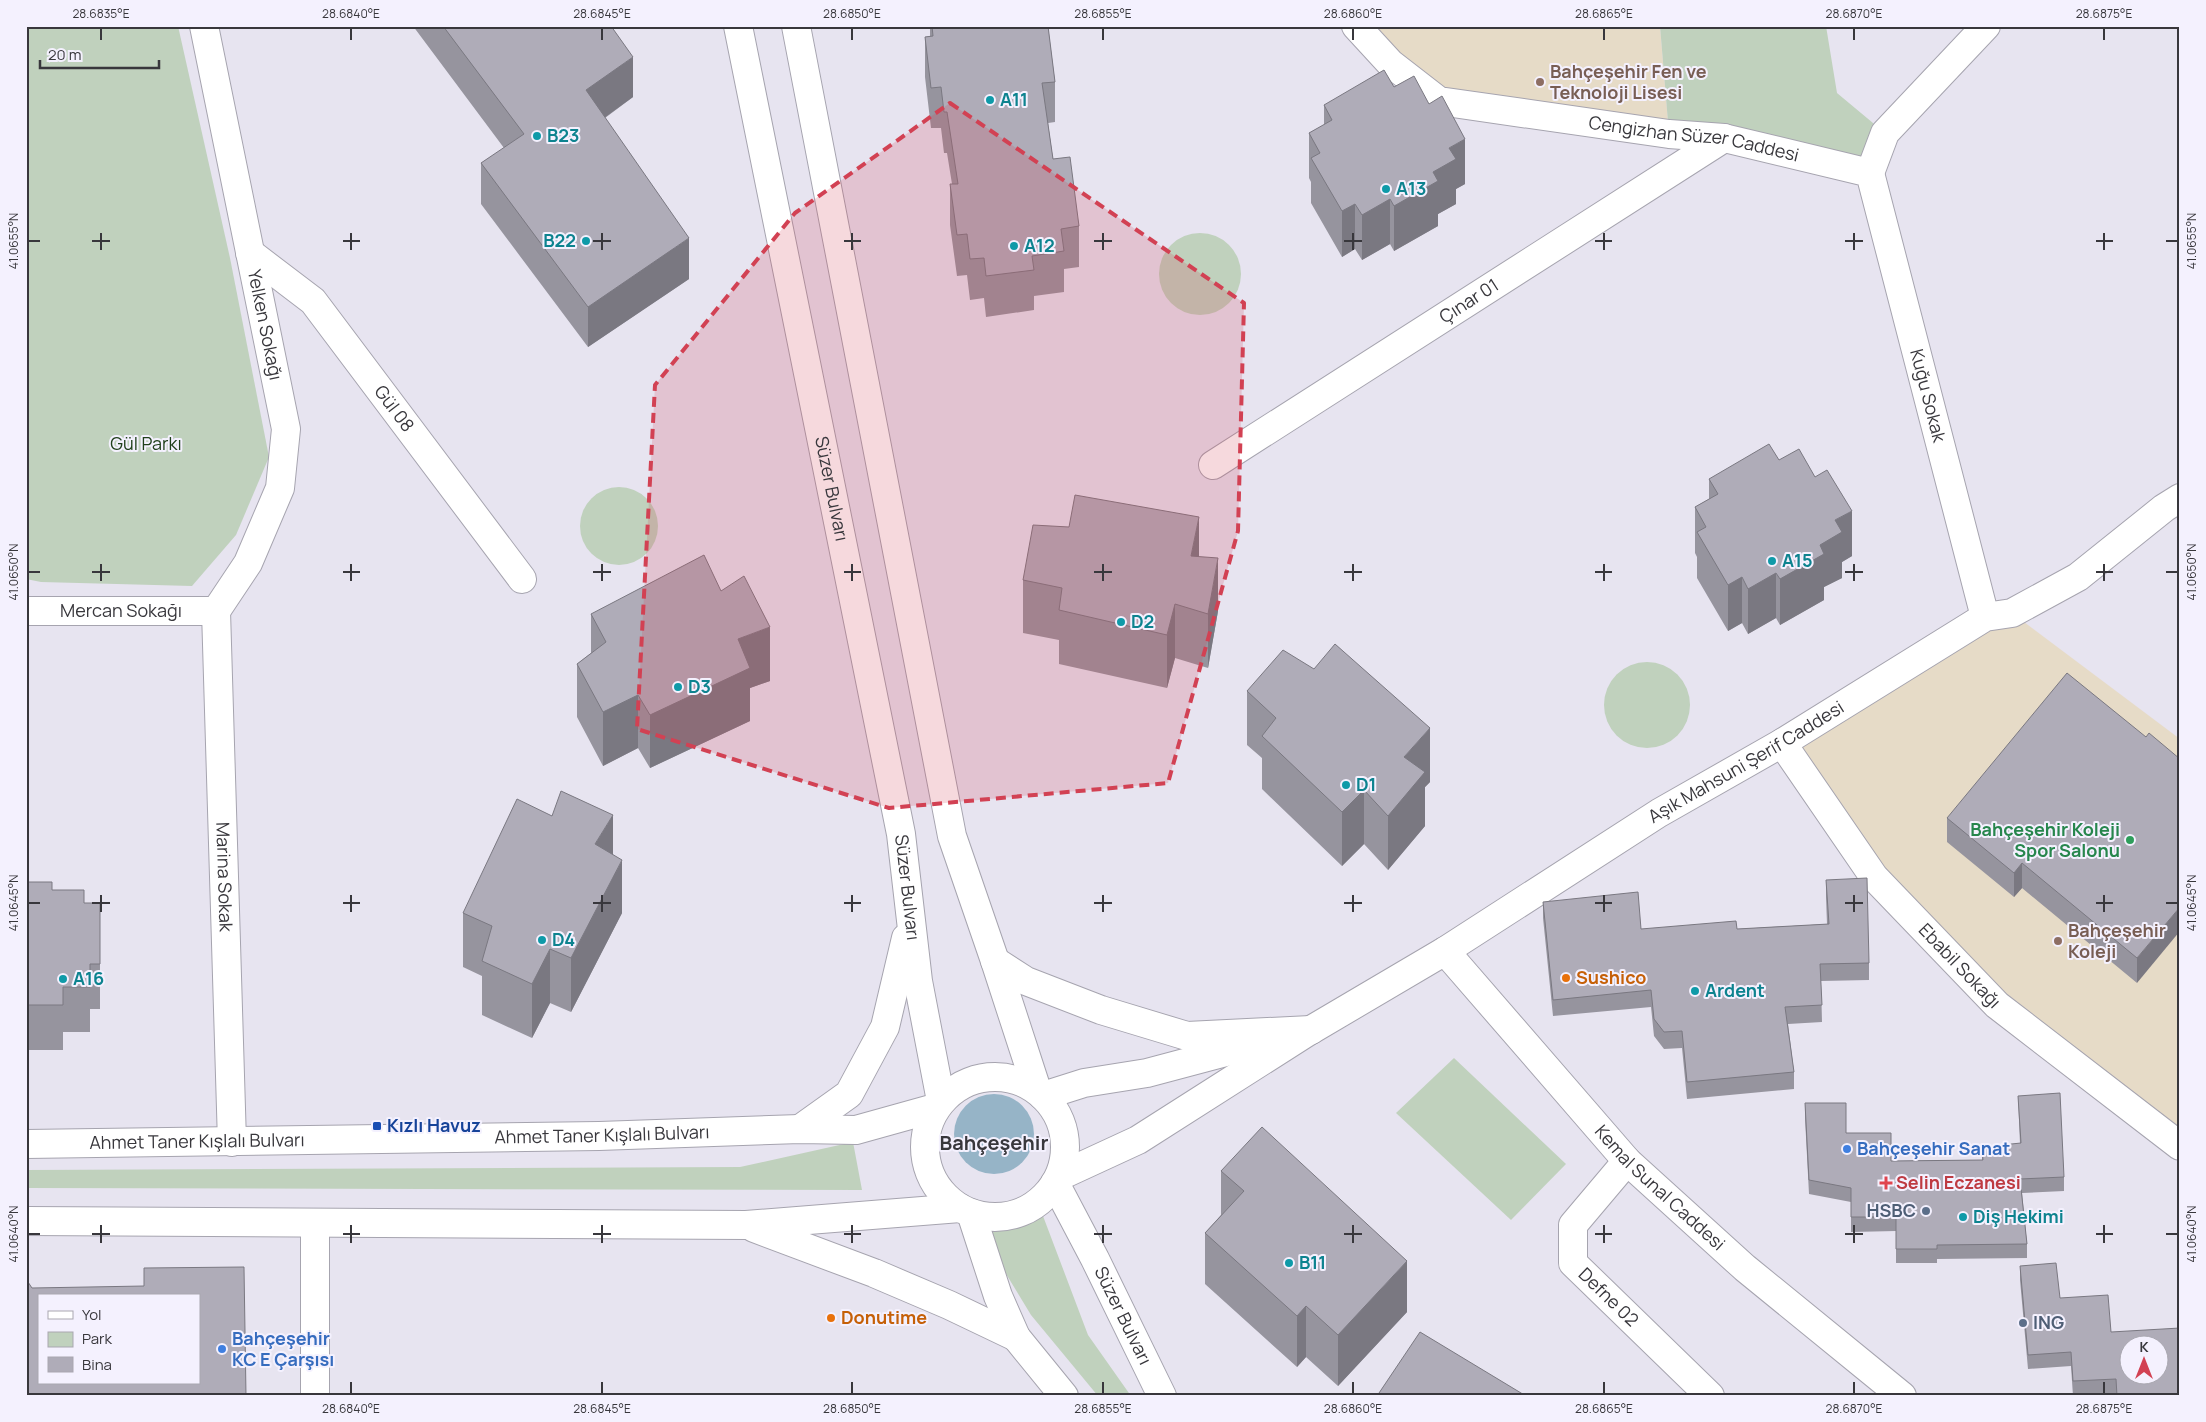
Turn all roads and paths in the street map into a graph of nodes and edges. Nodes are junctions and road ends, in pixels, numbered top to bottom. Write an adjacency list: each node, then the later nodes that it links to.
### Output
1 (204, 26): 8 (main road, Yelken Sokağı)
2 (738, 26): 16 (main road, Süzer Bulvarı)
3 (796, 26): 18 (main road)
4 (1356, 26): 6 (main road, Cengizhan Süzer Caddesi)
5 (1986, 26): 7 (main road)
6 (1724, 138): 7 (main road, Cengizhan Süzer Caddesi); 9 (main road, Çınar 01)
7 (1870, 173): 14 (main road, Kuğu Sokak)
8 (250, 253): 11 (main road, Gül 08); 13 (main road, Yelken Sokağı)
9 (1213, 464)
10 (2180, 498): 14 (main road, Aşık Mahsuni Şerif Caddesi)
11 (522, 579)
12 (26, 611): 13 (main road, Mercan Sokağı)
13 (216, 611): 23 (main road, Marina Sokak)
14 (1985, 617): 15 (main road, Aşık Mahsuni Şerif Caddesi)
15 (1782, 743): 17 (main road, Aşık Mahsuni Şerif Caddesi); 25 (main road, Ebabil Sokağı)
16 (910, 919): 21 (main road, Süzer Bulvarı); 22 (main road)
17 (1445, 951): 19 (main road, Aşık Mahsuni Şerif Caddesi); 26 (main road, Kemal Sunal Caddesi)
18 (995, 961): 19 (main road); 20 (main road)
19 (1311, 1030): 20 (main road); 27 (main road)
20 (1040, 1093): 21 (main road); 27 (main road)
21 (938, 1105): 22 (main road, Ahmet Taner Kışlalı Bulvarı); 28 (main road)
22 (800, 1129): 23 (main road, Ahmet Taner Kışlalı Bulvarı)
23 (232, 1142): 24 (main road, Ahmet Taner Kışlalı Bulvarı)
24 (26, 1144)
25 (2180, 1146)
26 (1627, 1161): 36 (main road, Defne 02); 37 (main road, Kemal Sunal Caddesi)
27 (1057, 1180): 28 (main road); 35 (main road, Süzer Bulvarı)
28 (966, 1211): 31 (main road); 32 (main road)
29 (26, 1221): 30 (main road)
30 (315, 1223): 31 (main road); 33 (main road)
31 (746, 1225): 32 (main road)
32 (1016, 1337): 34 (main road)
33 (315, 1396)
34 (1064, 1396)
35 (1162, 1396)
36 (1710, 1396)
37 (1902, 1396)

